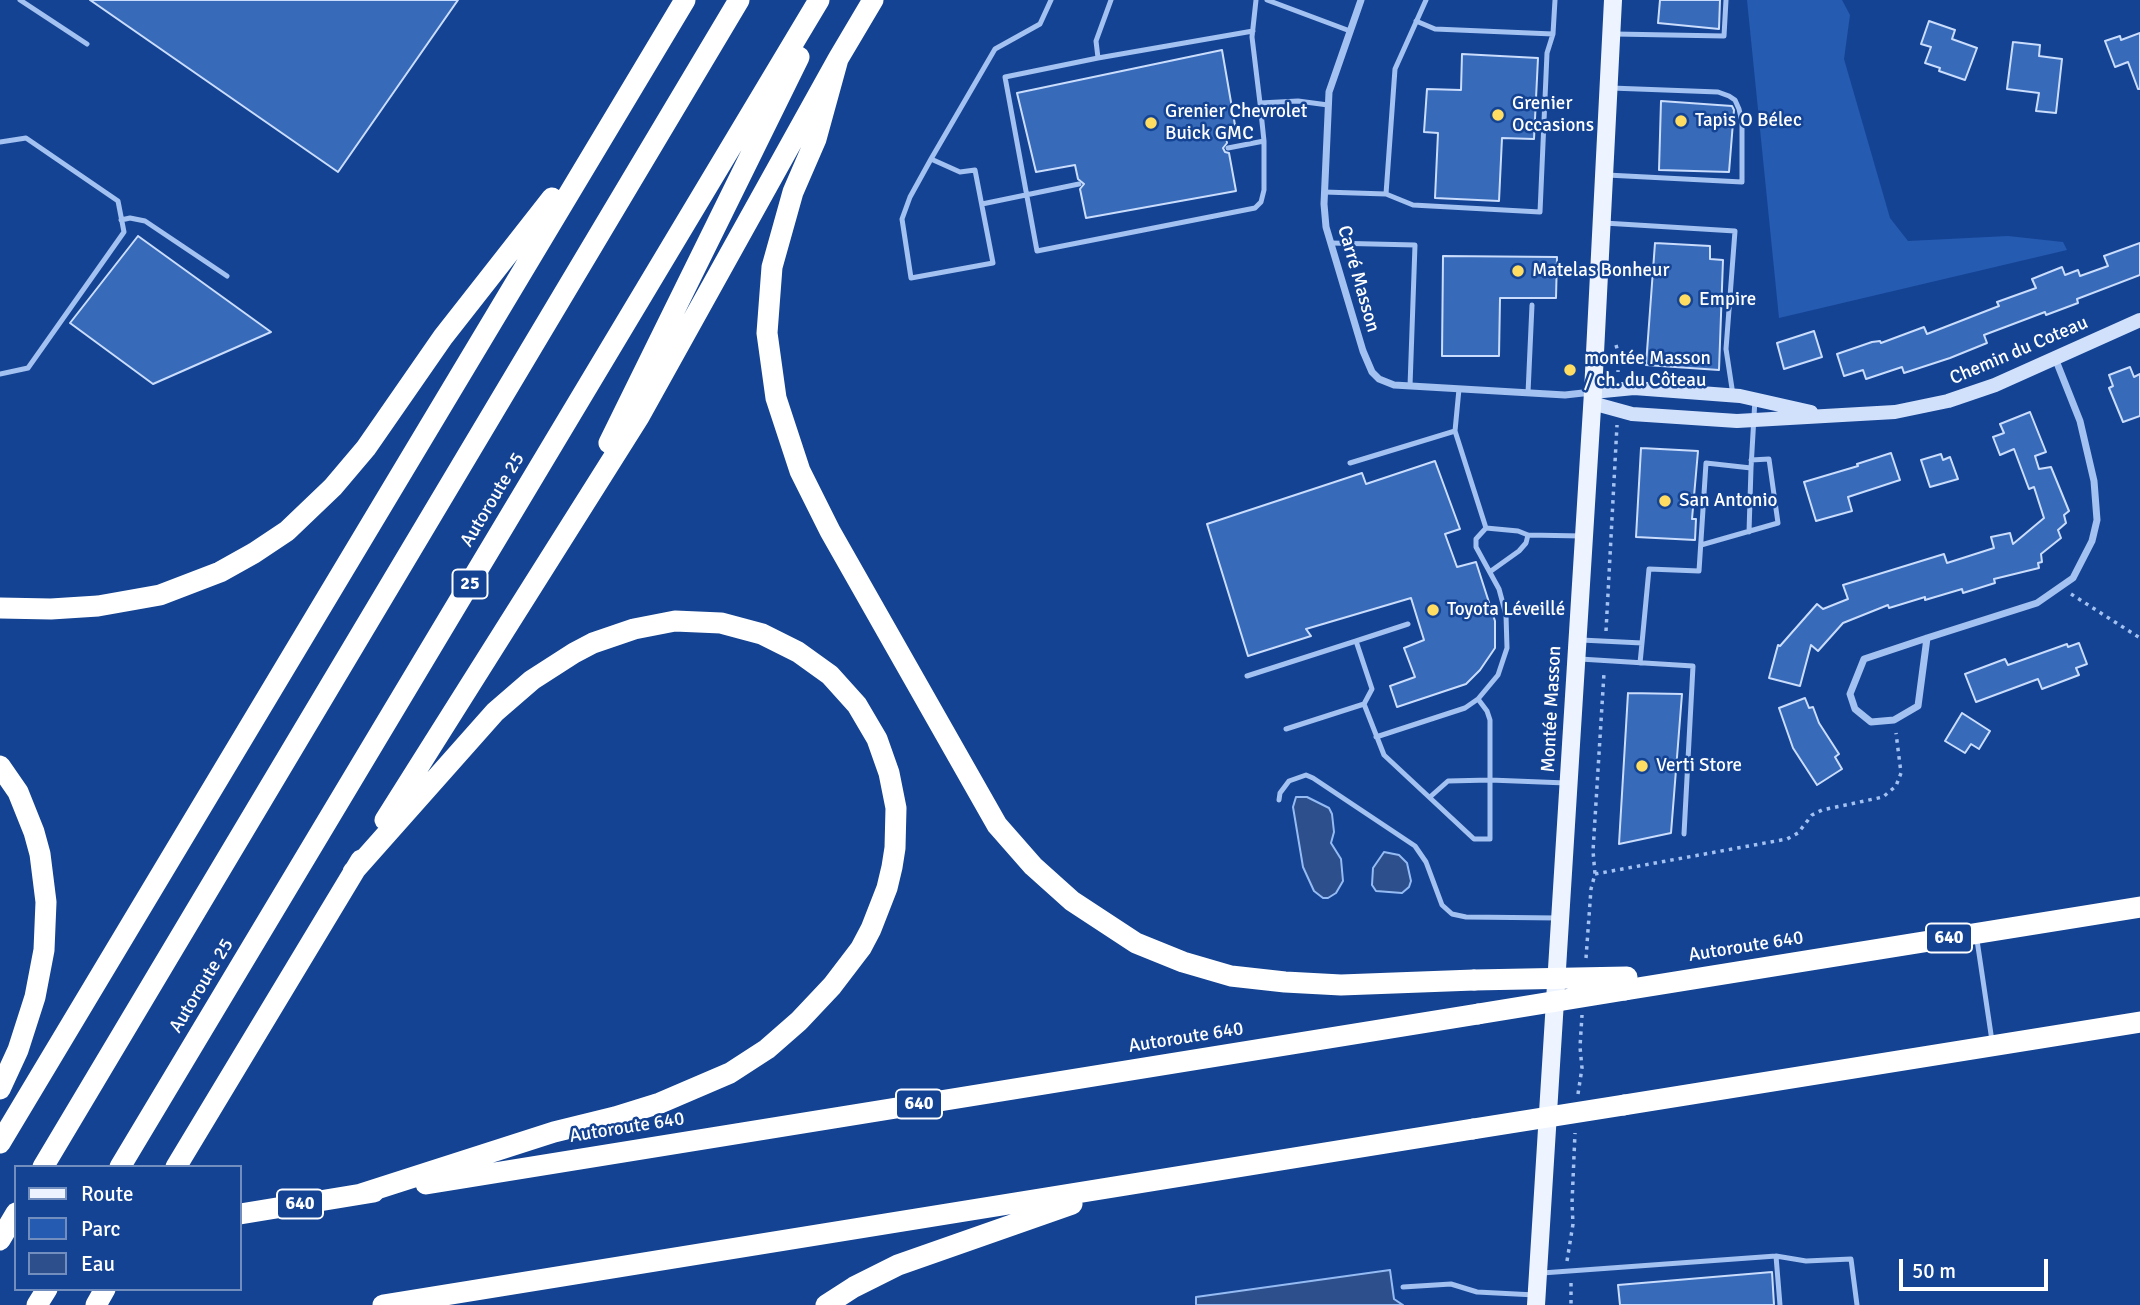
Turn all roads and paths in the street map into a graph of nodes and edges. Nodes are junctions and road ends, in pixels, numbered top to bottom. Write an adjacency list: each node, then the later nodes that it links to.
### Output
1 (20, 0): 21 (lane)
2 (685, 0): 27 (highway)
3 (739, 0): 99 (highway)
4 (819, 0): 100 (highway, Autoroute 25 / 25)
5 (827, 0): 76 (highway)
6 (873, 0): 23 (highway)
7 (1051, 0): 31 (lane)
8 (1111, 0): 22 (lane)
9 (1256, 0): 17 (lane)
10 (1267, 0): 18 (lane)
11 (1361, 0): 18 (street, Carré Masson)
12 (1426, 0): 16 (lane)
13 (1555, 0): 19 (lane)
14 (1613, 0): 20 (main road, Montée Masson)
15 (1726, 0): 20 (lane)
16 (1416, 21): 19 (lane); 35 (lane)
17 (1253, 31): 22 (lane); 25 (lane)
18 (1349, 31): 26 (street, Carré Masson)
19 (1553, 34): 35 (lane)
20 (1611, 34): 24 (main road, Montée Masson)
21 (87, 44)
22 (1098, 58): 36 (lane)
23 (838, 59): 76 (highway); 94 (highway, bridge)
24 (1609, 88): 32 (main road, Montée Masson); 32 (lane)
25 (1260, 103): 26 (lane); 28 (lane)
26 (1328, 105): 34 (street, Carré Masson)
27 (607, 127): 66 (highway); 98 (highway)
28 (1264, 141): 30 (lane); 36 (lane)
29 (0, 142): 38 (lane)
30 (1228, 148)
31 (931, 159): 37 (lane); 37 (lane)
32 (1604, 175): 39 (main road, Montée Masson)
33 (1079, 184): 36 (lane)
34 (1324, 192): 35 (lane); 40 (street, Carré Masson)
35 (1385, 194)
36 (1027, 195): 37 (lane)
37 (982, 204)
38 (121, 220): 41 (lane); 45 (lane)
39 (1601, 223): 49 (lane); 50 (main road, Montée Masson)
40 (1331, 243): 46 (street, Carré Masson); 46 (lane)
41 (227, 276)
42 (1532, 305): 48 (lane)
43 (2140, 320): 44 (street, Chemin du Coteau)
44 (2055, 358): 52 (street, Chemin du Coteau); 69 (street)
45 (0, 374)
46 (1410, 386): 47 (street, Carré Masson)
47 (1459, 388): 48 (street, Carré Masson); 54 (lane)
48 (1528, 393): 50 (street, Carré Masson)
49 (1733, 395): 50 (street, Chemin du Coteau); 51 (street, Chemin du Coteau)
50 (1592, 398): 53 (street, Chemin du Coteau); 62 (main road, Montée Masson)
51 (1755, 399): 52 (street, Chemin du Coteau); 53 (lane)
52 (1826, 415): 53 (street, Chemin du Coteau)
53 (1754, 420): 56 (lane)
54 (1455, 431): 57 (lane); 59 (lane)
55 (1617, 437): 68 (path)
56 (1751, 460): 58 (lane); 60 (lane)
57 (1350, 463)
58 (1751, 468): 60 (lane); 63 (lane)
59 (1486, 528): 61 (lane); 64 (lane)
60 (1749, 532): 63 (lane)
61 (1528, 535): 62 (lane); 64 (lane)
62 (1584, 536): 71 (main road, Montée Masson)
63 (1701, 545): 73 (lane)
64 (1490, 570): 78 (lane)
65 (2077, 599): 70 (path)
66 (0, 608)
67 (1408, 624): 72 (lane)
68 (1606, 630)
69 (1927, 638): 69 (street)
70 (2140, 638)
71 (1577, 640): 73 (lane); 74 (main road, Montée Masson)
72 (1356, 641): 77 (lane); 79 (lane)
73 (1642, 643): 75 (lane)
74 (1577, 659): 75 (lane); 85 (main road, Montée Masson)
75 (1640, 663): 88 (lane)
76 (481, 666): 89 (highway)
77 (1247, 676)
78 (1478, 699): 81 (lane); 84 (lane)
79 (1364, 704): 80 (lane); 81 (lane)
80 (1286, 729)
81 (1376, 737): 86 (lane)
82 (1896, 739): 90 (path)
83 (0, 765): 97 (highway)
84 (1490, 780): 85 (lane); 86 (lane); 86 (lane)
85 (1569, 783): 92 (main road, Montée Masson)
86 (1430, 797)
87 (1279, 800): 92 (lane)
88 (1684, 834)
89 (353, 872): 101 (highway); 103 (highway)
90 (1595, 874)
91 (2140, 907): 93 (highway, Autoroute 640 / 640)
92 (1561, 918): 108 (main road, Montée Masson)
93 (1976, 933): 94 (highway, Autoroute 640 / 640); 96 (lane)
94 (1626, 983): 103 (highway, Autoroute 640 / 640, bridge)
95 (2140, 1021): 96 (highway)
96 (1993, 1045): 102 (highway, bridge)
97 (0, 1089)
98 (0, 1143)
99 (44, 1165)
100 (121, 1165)
101 (177, 1165)
102 (1126, 1185): 114 (highway); 115 (highway)
103 (361, 1194): 104 (highway, Autoroute 640 / 640)
104 (242, 1214)
105 (14, 1216): 106 (highway)
106 (0, 1240)
107 (1776, 1256): 108 (lane); 117 (lane); 118 (lane)
108 (1538, 1273): 113 (main road, Montée Masson)
109 (1571, 1283): 112 (path)
110 (1404, 1287): 113 (lane)
111 (1562, 1297): 112 (path)
112 (1571, 1298): 116 (path)
113 (1536, 1302)
114 (383, 1305)
115 (826, 1305)
116 (1571, 1305)
117 (1780, 1305)
118 (1857, 1305)

